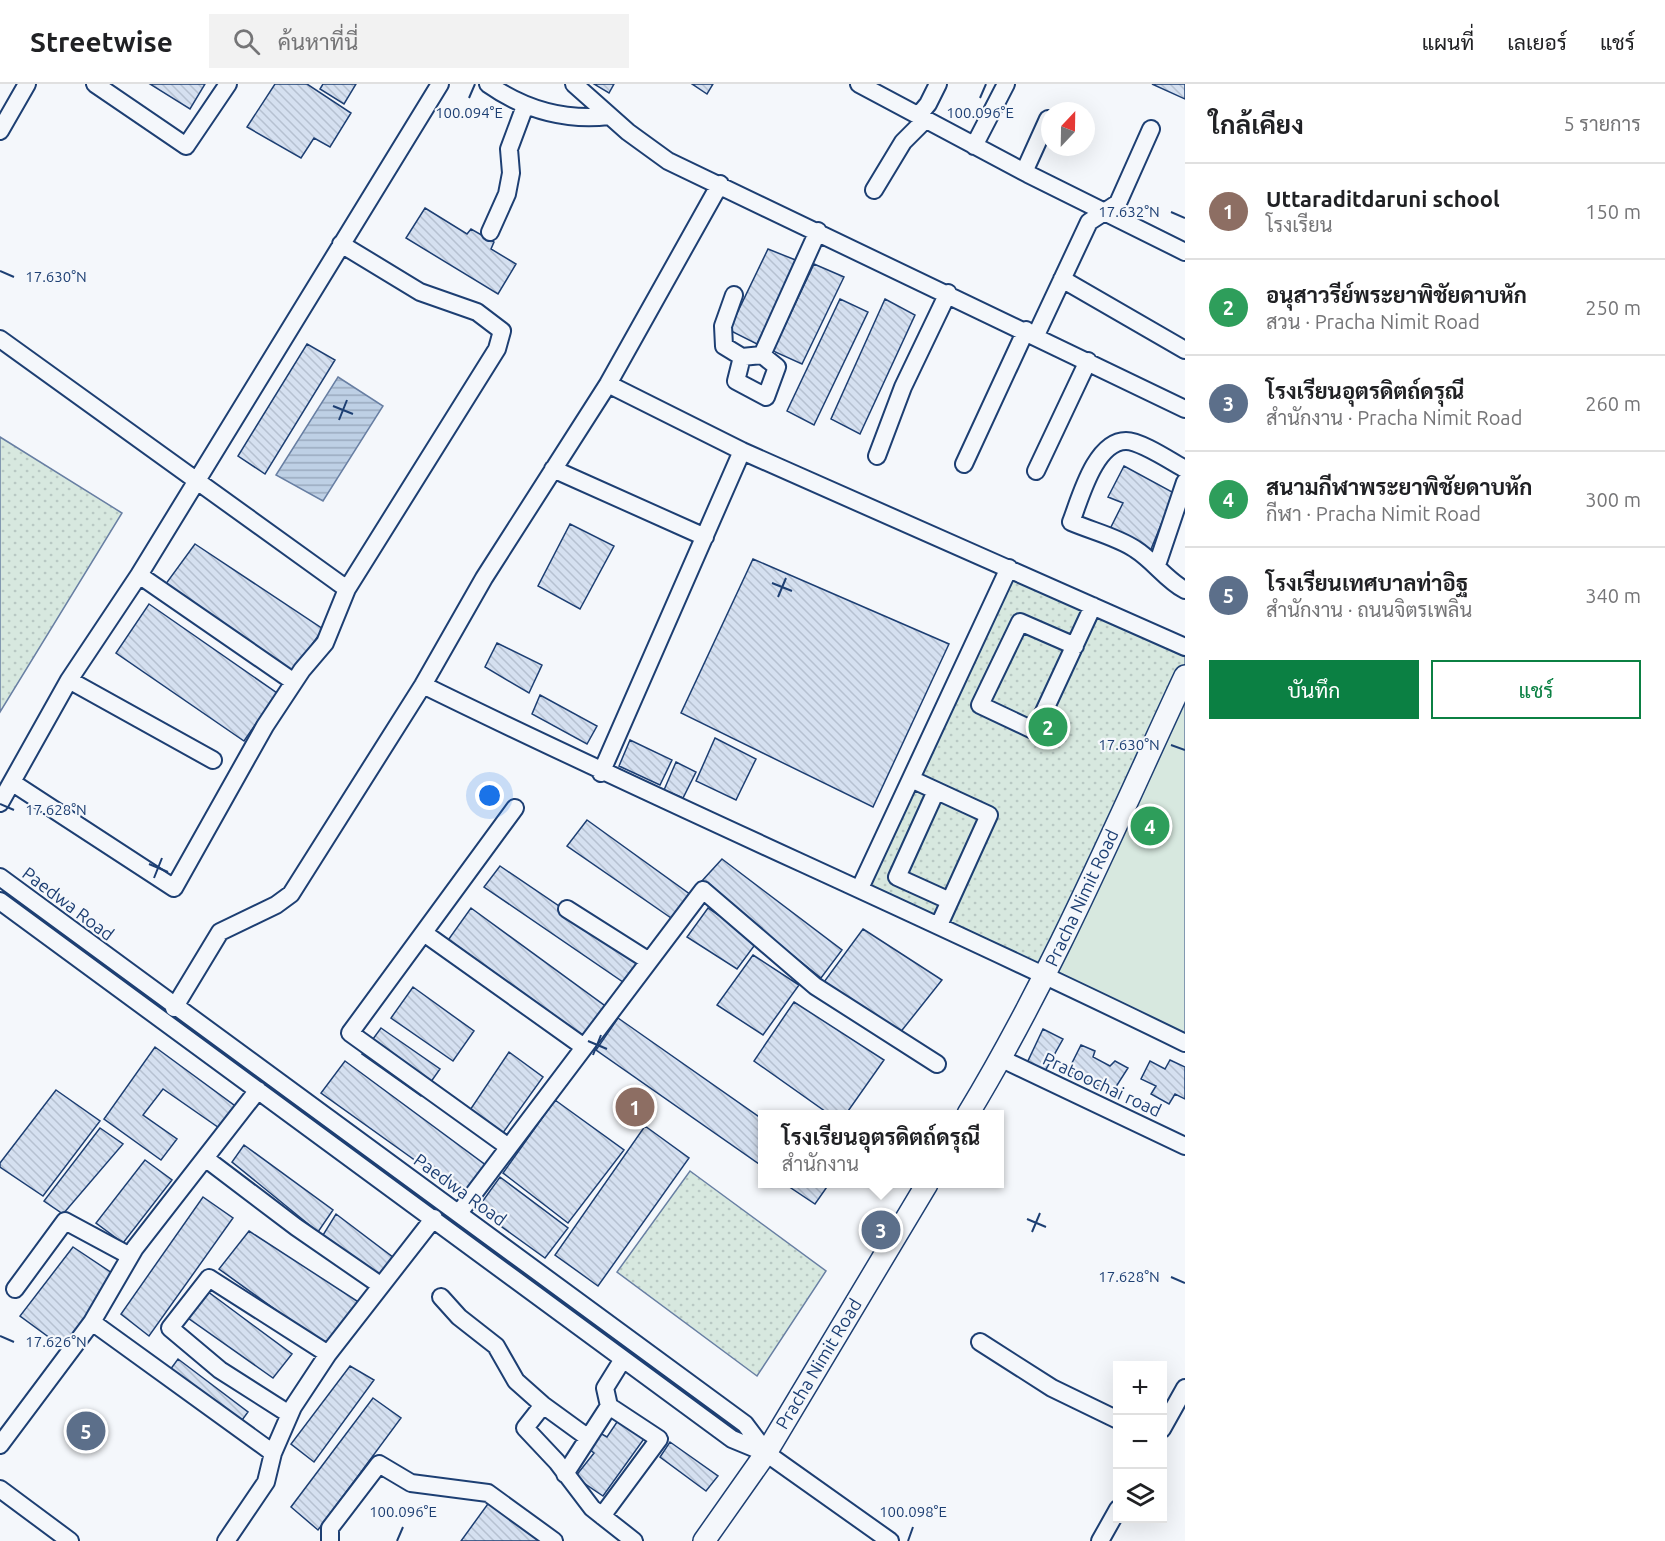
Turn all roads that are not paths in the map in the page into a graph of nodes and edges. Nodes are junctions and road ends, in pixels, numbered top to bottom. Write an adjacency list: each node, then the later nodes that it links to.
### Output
1 (27, 84): 14 (street)
2 (95, 84): 3 (street)
3 (228, 84)
4 (440, 84): 23 (street)
5 (488, 84): 10 (street)
6 (574, 84): 11 (street)
7 (859, 84): 12 (street)
8 (938, 84): 12 (street)
9 (1006, 84): 16 (street)
10 (525, 106): 11 (street); 22 (street)
11 (609, 116): 18 (street)
12 (921, 118): 16 (street); 19 (street)
13 (1151, 129): 20 (street)
14 (0, 131)
15 (1041, 134): 17 (street)
16 (974, 146): 17 (street)
17 (1024, 172): 20 (street)
18 (720, 184): 21 (street); 34 (street)
19 (874, 190)
20 (1104, 212): 24 (street); 25 (street)
21 (818, 231): 26 (street); 31 (street)
22 (490, 232)
23 (341, 244): 42 (street); 48 (street)
24 (1185, 252)
25 (1062, 279): 28 (street); 30 (street)
26 (948, 293): 28 (street); 37 (street)
27 (734, 295): 32 (street)
28 (1031, 332): 33 (street); 38 (street)
29 (0, 339): 42 (street)
30 (1185, 350)
31 (762, 356): 32 (street); 32 (street)
32 (742, 357)
33 (1088, 361): 35 (street); 41 (street)
34 (608, 384): 36 (street); 39 (street)
35 (1185, 409)
36 (742, 451): 44 (street); 46 (street)
37 (877, 456)
38 (964, 464)
39 (553, 469): 44 (street); 56 (street)
40 (1185, 470): 45 (street)
41 (1036, 471)
42 (197, 480): 47 (street); 48 (street)
43 (1185, 482): 45 (street)
44 (705, 537): 58 (street)
45 (1157, 565): 49 (street)
46 (1009, 568): 50 (street); 59 (street)
47 (139, 575): 54 (street); 55 (street)
48 (347, 590): 55 (street)
49 (1185, 590)
50 (1093, 606): 51 (street); 52 (street)
51 (1075, 646): 51 (street)
52 (1185, 647)
53 (1185, 676): 72 (main road, Pracha Nimit Road)
54 (69, 680): 57 (street); 60 (street)
55 (294, 682): 60 (street)
56 (423, 685): 58 (street); 73 (street)
57 (213, 760)
58 (601, 772): 65 (street)
59 (911, 779): 61 (street); 65 (street)
60 (13, 783): 62 (street)
61 (936, 790): 67 (street); 67 (street)
62 (0, 803)
63 (515, 808): 70 (street)
64 (0, 877): 73 (street, Paedwa Road)
65 (860, 888): 69 (street)
66 (0, 901): 78 (street)
67 (950, 902): 69 (street)
68 (567, 909): 71 (street)
69 (939, 925): 72 (street)
70 (424, 933): 75 (street); 80 (street)
71 (649, 961): 75 (street); 77 (street)
72 (1046, 975): 74 (street); 76 (main road, Pracha Nimit Road)
73 (174, 1008): 84 (street, Paedwa Road)
74 (1185, 1043)
75 (584, 1047): 80 (street)
76 (1002, 1059): 79 (main road, Pracha Nimit Road); 81 (street, Pratoochai road)
77 (937, 1064)
78 (258, 1090): 82 (street); 85 (street)
79 (970, 1110)
80 (507, 1146): 84 (street)
81 (1185, 1146)
82 (205, 1158): 86 (street); 87 (street)
83 (925, 1188): 103 (main road, Pracha Nimit Road)
84 (459, 1213): 103 (street, Paedwa Road)
85 (434, 1218): 87 (street); 93 (street)
86 (130, 1256): 88 (street); 90 (street)
87 (380, 1285): 92 (street)
88 (15, 1289)
89 (441, 1297): 95 (street)
90 (93, 1322): 101 (street); 102 (street)
91 (980, 1342): 98 (street)
92 (328, 1354): 97 (street); 97 (street)
93 (623, 1359): 96 (street); 103 (street)
94 (1185, 1388): 99 (street)
95 (543, 1405): 100 (street); 104 (street)
96 (609, 1406): 100 (street); 106 (street)
97 (289, 1414): 102 (street)
98 (1113, 1418)
99 (1167, 1420)
100 (587, 1437): 104 (street)
101 (0, 1445)
102 (273, 1453): 109 (street)
103 (766, 1453): 113 (main road, Pracha Nimit Road); 114 (street, Paedwa Road)
104 (565, 1474): 106 (street)
105 (0, 1489): 108 (street)
106 (602, 1516): 112 (street)
107 (1113, 1518): 115 (street)
108 (70, 1541)
109 (226, 1541)
110 (330, 1541): 111 (street)
111 (554, 1541)
112 (634, 1541)
113 (704, 1541)
114 (890, 1541)
115 (1100, 1541)

